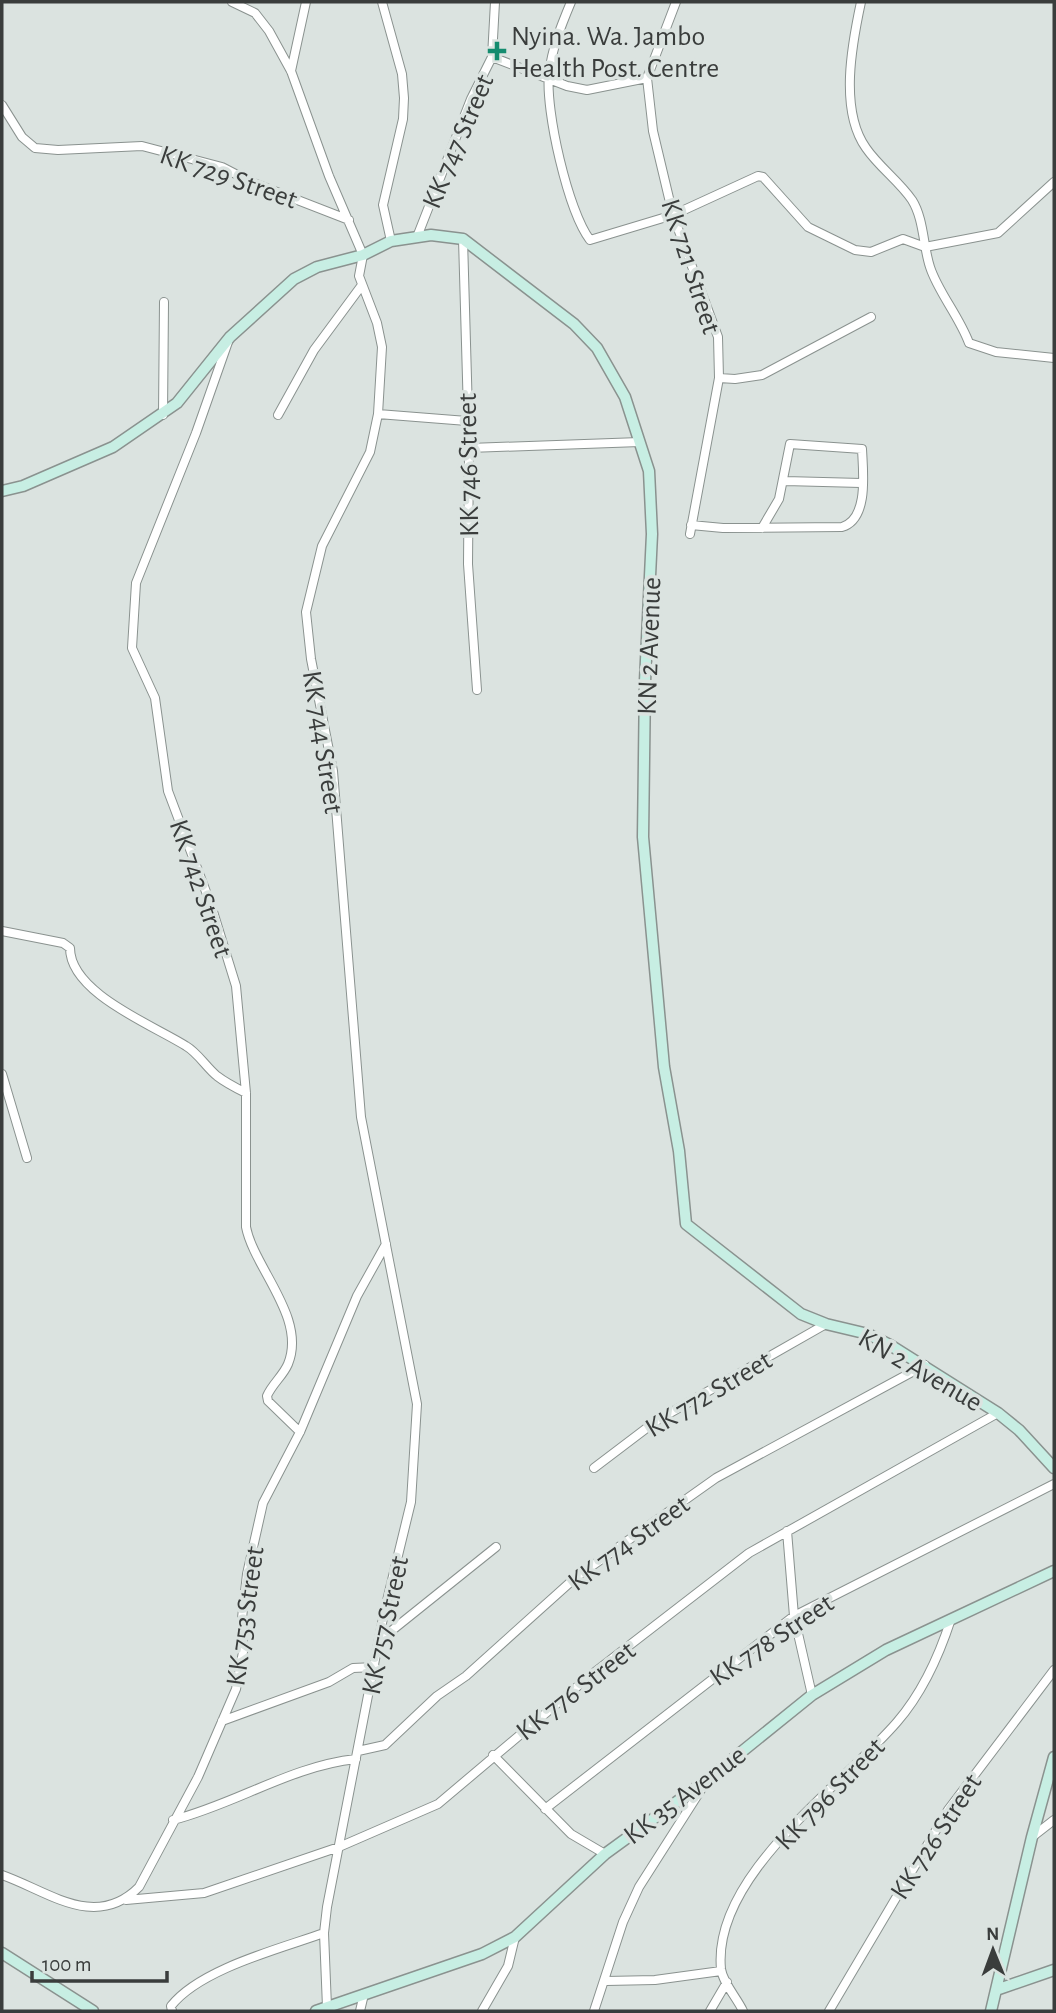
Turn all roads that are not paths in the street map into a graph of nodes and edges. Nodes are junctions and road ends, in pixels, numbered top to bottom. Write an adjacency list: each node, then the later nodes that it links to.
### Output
1 (232, 2): 9 (street)
2 (306, 2): 9 (street)
3 (382, 2): 18 (street)
4 (495, 2): 8 (street, KK 747 Street)
5 (570, 2): 10 (street)
6 (676, 2): 11 (street, KK 721 Street)
7 (861, 2): 19 (street)
8 (492, 57): 10 (street); 16 (street, KK 747 Street)
9 (291, 71): 15 (street)
10 (549, 77): 11 (street); 14 (street)
11 (647, 78): 14 (street, KK 721 Street)
12 (2, 105): 15 (street, KK 729 Street)
13 (1054, 182): 19 (street)
14 (673, 215): 19 (street); 26 (street, KK 721 Street)
15 (349, 219): 20 (street)
16 (418, 237): 17 (street); 18 (street)
17 (463, 239): 30 (street, KK 746 Street); 31 (street, KN 2 Avenue)
18 (391, 241): 20 (street)
19 (925, 247): 25 (street)
20 (363, 255): 21 (street, KK 744 Street); 24 (street)
21 (362, 285): 27 (street, KK 744 Street); 29 (street)
22 (164, 302): 28 (street)
23 (871, 317): 26 (street)
24 (230, 337): 28 (street); 40 (street, KK 742 Street)
25 (1054, 358)
26 (719, 377): 36 (street, KK 721 Street)
27 (378, 414): 30 (street); 42 (street, KK 744 Street)
28 (163, 415): 35 (street)
29 (278, 415)
30 (467, 421): 32 (street, KK 746 Street)
31 (640, 442): 32 (street); 43 (street, KN 2 Avenue)
32 (469, 448): 37 (street, KK 746 Street)
33 (785, 481): 34 (street); 34 (street); 36 (street)
34 (861, 483): 36 (street)
35 (2, 491)
36 (762, 528)
37 (477, 690)
38 (2, 931): 40 (street)
39 (2, 1074): 41 (street)
40 (246, 1093): 46 (street, KK 742 Street)
41 (27, 1158)
42 (386, 1244): 46 (street, KK 753 Street); 55 (street, KK 757 Street)
43 (826, 1324): 44 (street, KN 2 Avenue); 47 (street, KK 772 Street)
44 (925, 1365): 45 (street, KN 2 Avenue); 60 (street, KK 774 Street)
45 (998, 1413): 48 (street, KN 2 Avenue); 50 (street, KK 776 Street)
46 (300, 1432): 59 (street, KK 753 Street)
47 (594, 1468)
48 (1054, 1468)
49 (1054, 1484): 53 (street, KK 778 Street)
50 (787, 1531): 53 (street); 61 (street, KK 776 Street)
51 (496, 1547): 55 (street)
52 (1054, 1571): 54 (street, KK 35 Avenue)
53 (794, 1616): 58 (street); 64 (street, KK 778 Street)
54 (951, 1619): 58 (street, KK 35 Avenue); 76 (street, KK 796 Street)
55 (380, 1640): 56 (street, KK 757 Street)
56 (375, 1667): 59 (street); 60 (street, KK 757 Street)
57 (1054, 1670): 89 (street, KK 726 Street)
58 (812, 1695): 63 (street, KK 35 Avenue)
59 (222, 1721): 65 (street, KK 753 Street)
60 (357, 1755): 65 (street, KK 774 Street); 68 (street, KK 757 Street)
61 (493, 1755): 64 (street); 68 (street, KK 776 Street)
62 (1054, 1757): 67 (street)
63 (708, 1779): 69 (street, KK 35 Avenue); 77 (street)
64 (545, 1809): 69 (street)
65 (173, 1820): 71 (street, KK 753 Street)
66 (1054, 1820): 67 (street)
67 (1032, 1837): 79 (street)
68 (339, 1847): 71 (street, KK 776 Street); 72 (street, KK 757 Street)
69 (605, 1854): 73 (street, KK 35 Avenue)
70 (2, 1875): 71 (street)
71 (126, 1900)
72 (324, 1934): 81 (street); 82 (street, KK 757 Street)
73 (515, 1937): 80 (street, KK 35 Avenue); 85 (street)
74 (2, 1953): 83 (street)
75 (1054, 1970): 79 (street)
76 (721, 1972): 77 (street); 78 (street)
77 (606, 1981): 86 (street)
78 (727, 1982): 87 (street); 88 (street)
79 (996, 1990): 90 (street)
80 (364, 1994): 82 (street, KK 35 Avenue); 84 (street)
81 (171, 2009)
82 (321, 2009)
83 (93, 2011)
84 (360, 2011)
85 (482, 2011)
86 (594, 2011)
87 (710, 2011)
88 (743, 2011)
89 (829, 2011)
90 (991, 2011)

